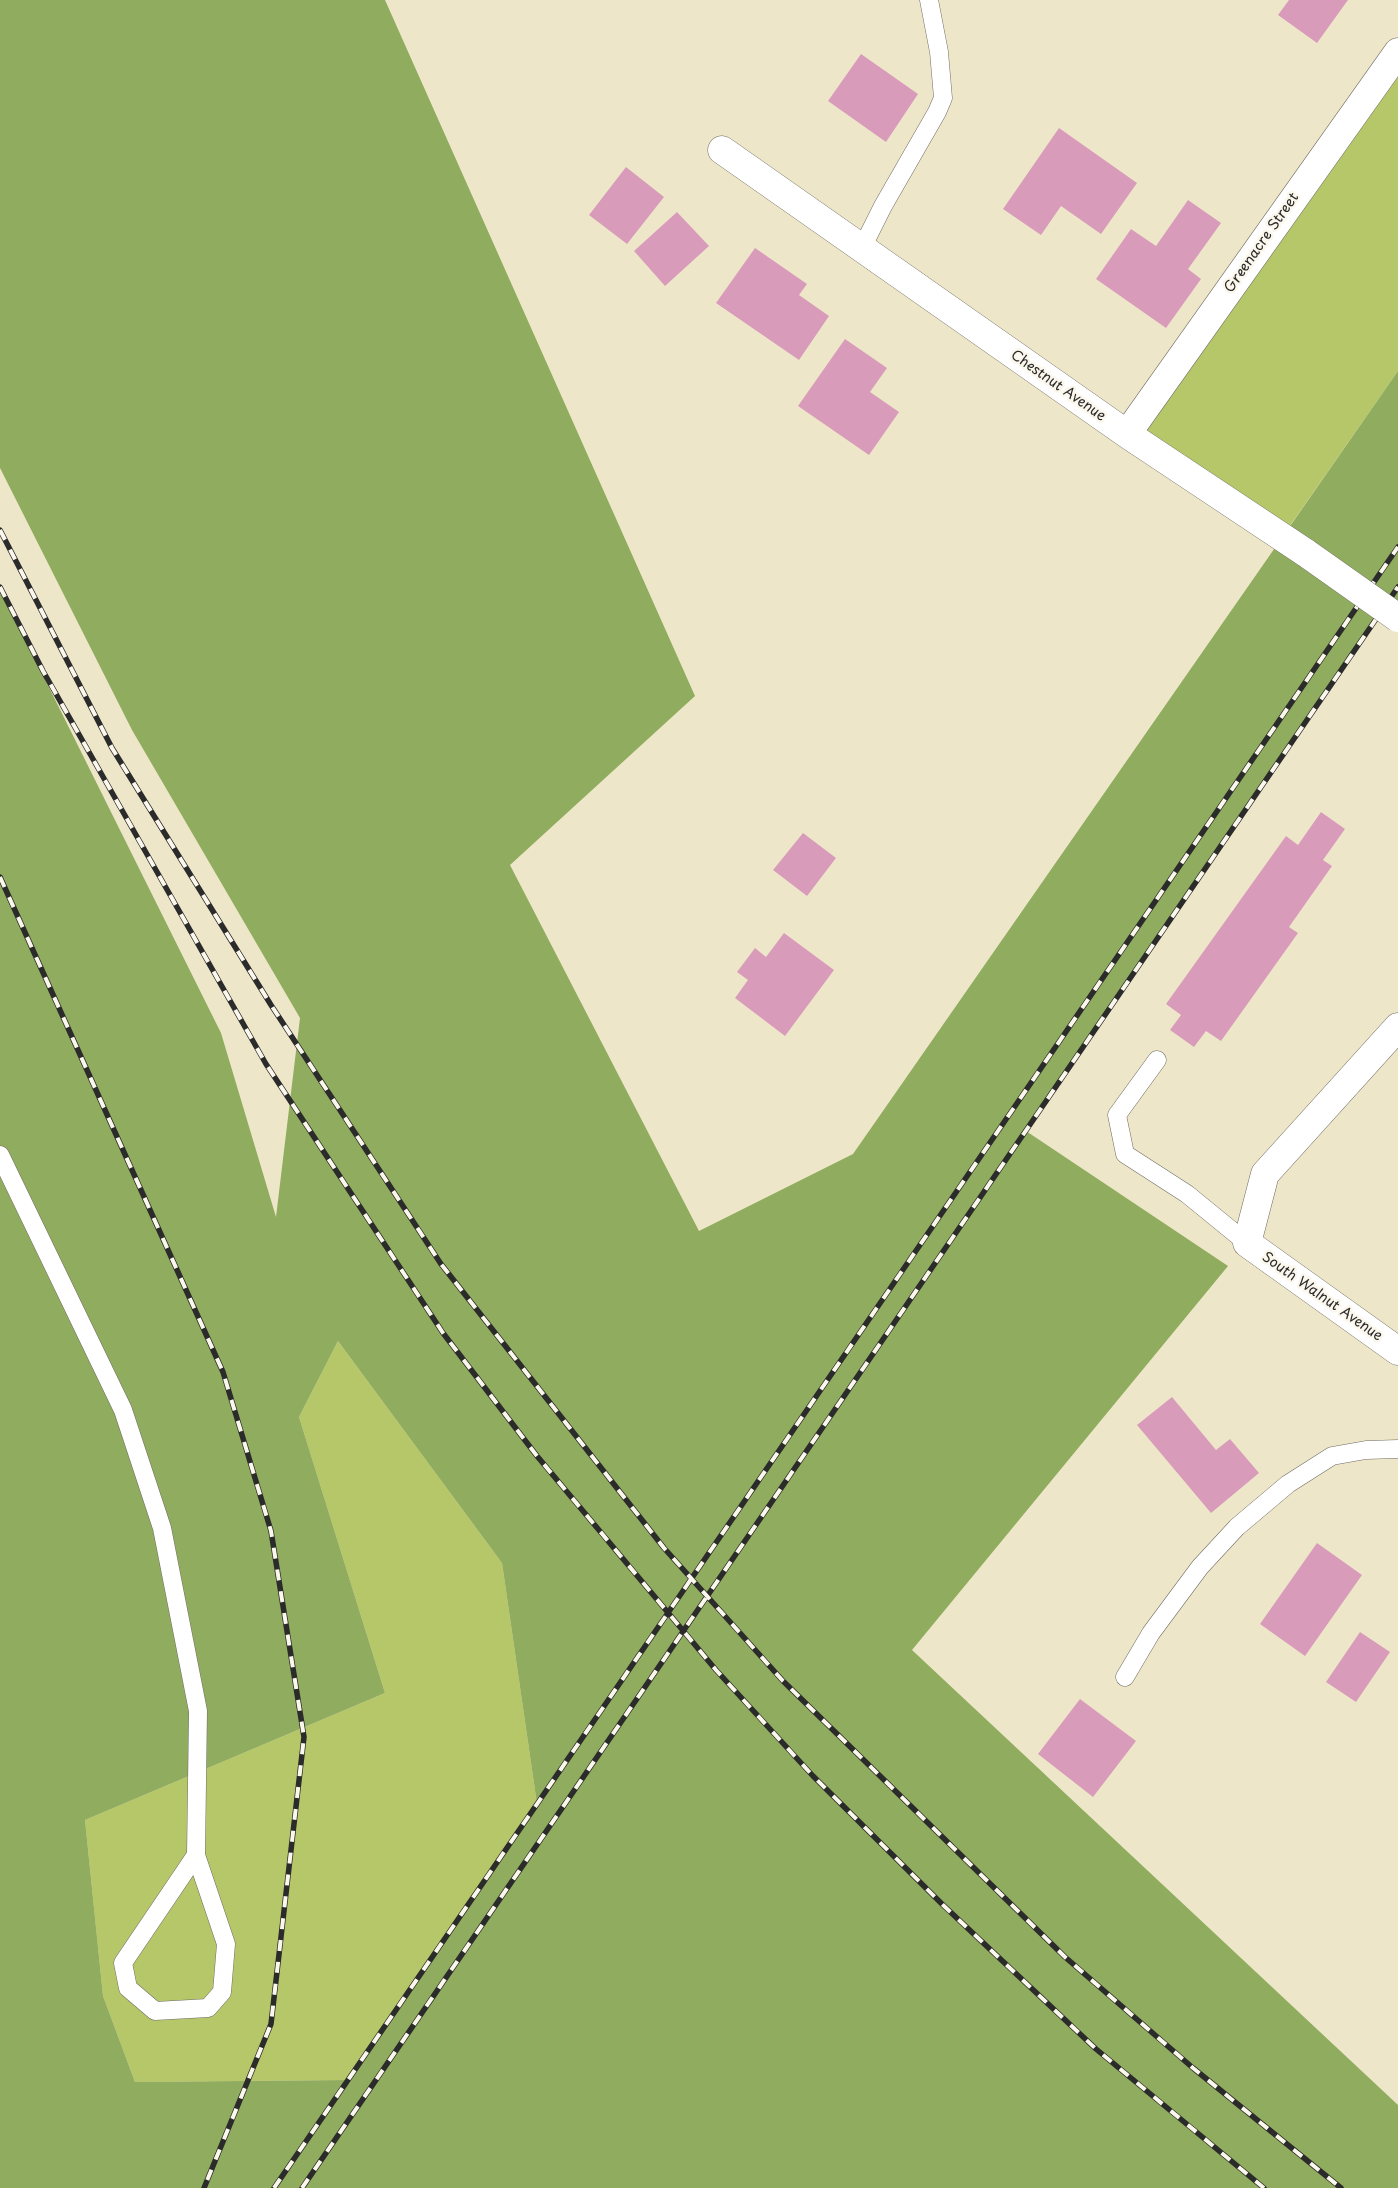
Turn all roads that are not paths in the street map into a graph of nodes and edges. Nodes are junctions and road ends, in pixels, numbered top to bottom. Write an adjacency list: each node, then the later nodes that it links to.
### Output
1 (929, 0): 4 (lane)
2 (1398, 52): 5 (street, Greenacre Street)
3 (722, 150): 4 (street, Chestnut Avenue)
4 (862, 248): 5 (street, Chestnut Avenue)
5 (1127, 434): 6 (street, Chestnut Avenue, bridge)
6 (1398, 618)
7 (1398, 1027): 10 (street)
8 (1157, 1060): 10 (lane)
9 (0, 1156): 14 (lane)
10 (1247, 1243): 11 (street, South Walnut Avenue)
11 (1398, 1351)
12 (1398, 1449): 13 (lane)
13 (1125, 1676)
14 (196, 1855): 14 (lane)

